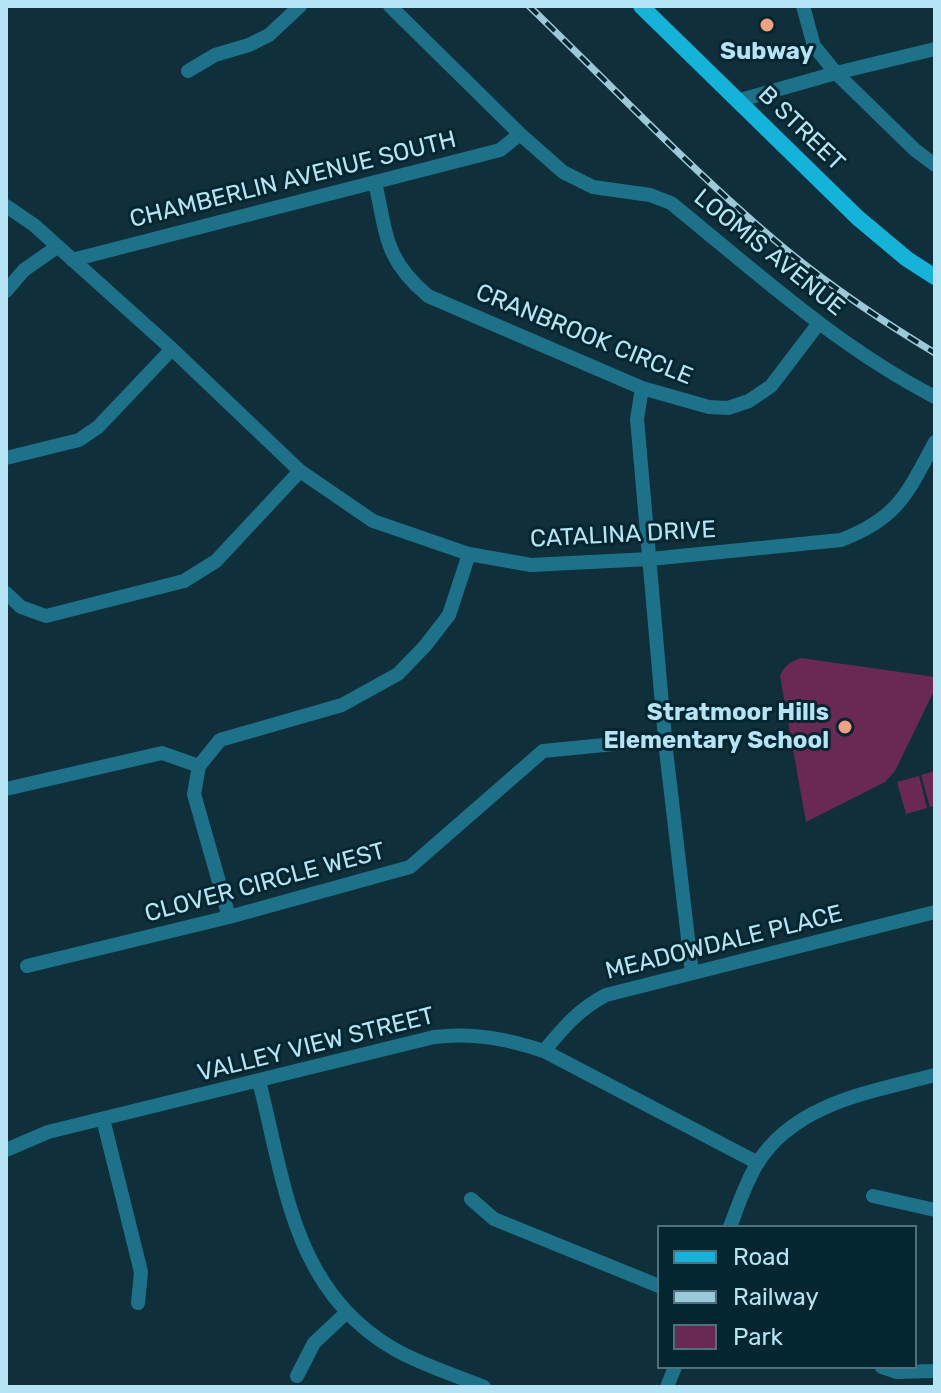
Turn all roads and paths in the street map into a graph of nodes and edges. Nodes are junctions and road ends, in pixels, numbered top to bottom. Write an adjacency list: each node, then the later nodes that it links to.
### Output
1 (300, 6): 6 (street)
2 (390, 6): 9 (street, LOOMIS AVENUE)
3 (641, 6): 8 (main road, B STREET)
4 (803, 6): 7 (street)
5 (935, 49): 7 (street)
6 (188, 71)
7 (836, 73): 8 (street); 10 (street)
8 (737, 101): 15 (main road, B STREET)
9 (520, 134): 11 (street, CHAMBERLIN AVENUE SOUTH); 17 (street, LOOMIS AVENUE)
10 (935, 165)
11 (375, 182): 14 (street, CHAMBERLIN AVENUE SOUTH); 19 (street, CRANBROOK CIRCLE)
12 (6, 206): 13 (street, CATALINA DRIVE)
13 (57, 247): 14 (street, CATALINA DRIVE); 16 (street)
14 (72, 260): 18 (street, CATALINA DRIVE)
15 (935, 277)
16 (6, 291)
17 (819, 323): 19 (street, CRANBROOK CIRCLE); 20 (street, LOOMIS AVENUE)
18 (172, 349): 22 (street); 23 (street, CATALINA DRIVE)
19 (642, 388): 25 (street)
20 (935, 397)
21 (935, 442): 25 (street, CATALINA DRIVE)
22 (6, 458)
23 (300, 471): 24 (street, CATALINA DRIVE); 26 (street)
24 (469, 554): 25 (street, CATALINA DRIVE); 28 (street)
25 (650, 559): 27 (street)
26 (6, 593)
27 (665, 739): 30 (street, CLOVER CIRCLE WEST); 33 (street)
28 (199, 766): 29 (street); 30 (street)
29 (6, 789)
30 (229, 917): 32 (street, CLOVER CIRCLE WEST)
31 (934, 918): 33 (street, MEADOWDALE PLACE)
32 (27, 966)
33 (692, 973): 34 (street, MEADOWDALE PLACE)
34 (544, 1051): 36 (street, VALLEY VIEW STREET); 39 (street, VALLEY VIEW STREET)
35 (935, 1075): 39 (street)
36 (259, 1081): 37 (street, VALLEY VIEW STREET); 46 (street)
37 (103, 1119): 38 (street, VALLEY VIEW STREET); 45 (street)
38 (6, 1150)
39 (758, 1163): 43 (street)
40 (873, 1196): 42 (street)
41 (471, 1199): 44 (street)
42 (935, 1210)
43 (731, 1225)
44 (657, 1285)
45 (138, 1303)
46 (346, 1313): 49 (street); 50 (street)
47 (888, 1369): 48 (street)
48 (935, 1371)
49 (297, 1376)
50 (484, 1387)

